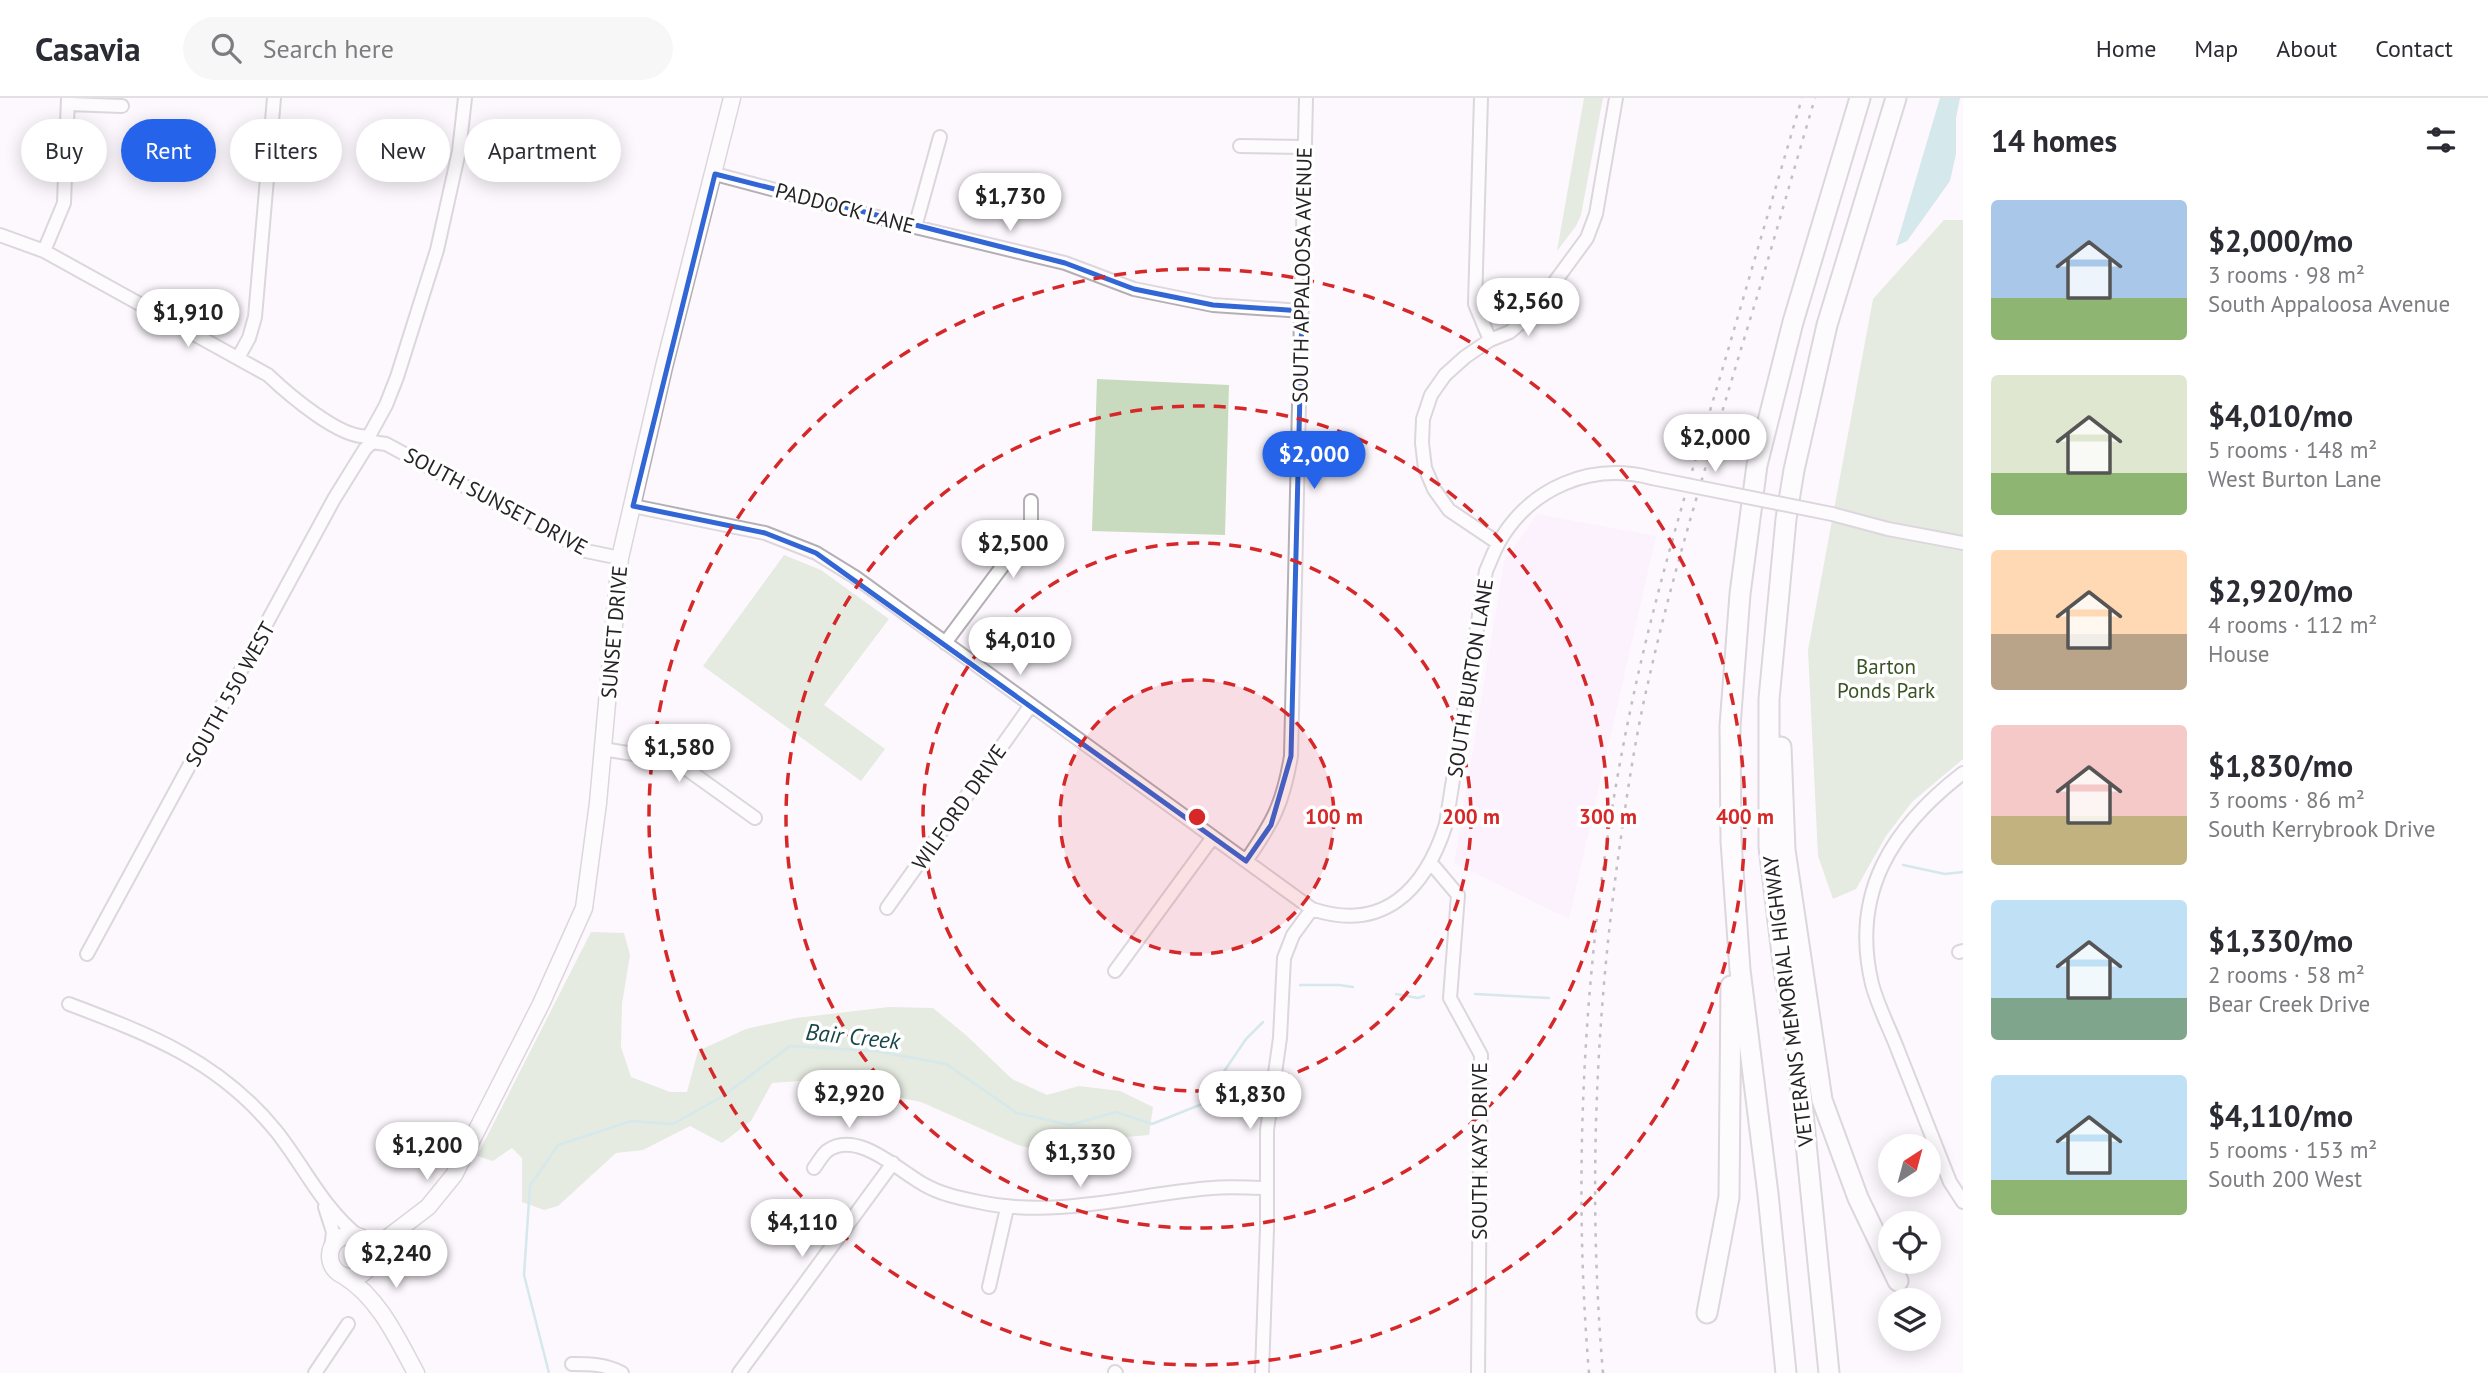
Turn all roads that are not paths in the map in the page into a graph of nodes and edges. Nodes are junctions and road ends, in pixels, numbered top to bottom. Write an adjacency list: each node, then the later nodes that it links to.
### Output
1 (274, 98): 20 (street)
2 (465, 98): 21 (street, SOUTH 550 WEST)
3 (731, 98): 14 (main road, SUNSET DRIVE)
4 (1306, 98): 13 (street, SOUTH APPALOOSA AVENUE)
5 (1481, 98): 19 (street)
6 (1616, 98): 19 (street)
7 (1860, 98): 34 (highway, VETERANS MEMORIAL HIGHWAY)
8 (1896, 98): 24 (highway, VETERANS MEMORIAL HIGHWAY)
9 (68, 101): 10 (street); 17 (street)
10 (122, 106)
11 (940, 137): 15 (street)
12 (1240, 146): 13 (street)
13 (1304, 147): 18 (street, SOUTH APPALOOSA AVENUE)
14 (715, 174): 15 (street, PADDOCK LANE); 23 (main road, SUNSET DRIVE)
15 (915, 227): 18 (street, PADDOCK LANE)
16 (0, 235): 17 (street, SOUTH SUNSET DRIVE)
17 (44, 251): 20 (street, SOUTH SUNSET DRIVE)
18 (1302, 312): 35 (street, SOUTH APPALOOSA AVENUE)
19 (1490, 341): 25 (street)
20 (238, 358): 21 (street, SOUTH SUNSET DRIVE)
21 (370, 439): 27 (street, SOUTH SUNSET DRIVE); 39 (street, SOUTH 550 WEST)
22 (1031, 501): 28 (street)
23 (633, 506): 27 (main road, SUNSET DRIVE); 28 (street)
24 (1784, 542): 53 (highway); 66 (highway, VETERANS MEMORIAL HIGHWAY)
25 (1498, 543): 26 (street, SOUTH BURTON LANE, bridge); 36 (street, SOUTH BURTON LANE)
26 (1963, 543)
27 (620, 558): 30 (main road, SUNSET DRIVE)
28 (945, 643): 29 (street)
29 (1031, 705): 33 (street); 37 (street, WILFORD DRIVE)
30 (603, 750): 32 (street); 48 (main road, SUNSET DRIVE)
31 (1963, 773): 46 (street)
32 (755, 818)
33 (1213, 838): 35 (street); 40 (street)
34 (1731, 841): 55 (highway); 65 (highway, VETERANS MEMORIAL HIGHWAY)
35 (1246, 861): 38 (street)
36 (1430, 863): 38 (street, SOUTH BURTON LANE); 64 (street, SOUTH KAYS DRIVE)
37 (887, 908)
38 (1312, 909): 44 (street)
39 (87, 954)
40 (1115, 971)
41 (69, 1004): 45 (street)
42 (893, 1163): 43 (street); 47 (street); 62 (street)
43 (814, 1168)
44 (1266, 1188): 47 (street); 63 (street)
45 (323, 1200): 49 (street); 50 (street)
46 (1963, 1202)
47 (1007, 1208): 54 (street)
48 (403, 1227): 49 (main road); 51 (main road, SUNSET DRIVE)
49 (360, 1237): 50 (main road); 51 (main road)
50 (331, 1249): 52 (main road)
51 (372, 1260): 52 (main road); 57 (main road)
52 (344, 1276): 57 (main road)
53 (1898, 1280)
54 (989, 1287)
55 (1707, 1313)
56 (348, 1324): 59 (street)
57 (389, 1324): 60 (main road)
58 (572, 1364): 61 (street)
59 (315, 1373)
60 (416, 1373)
61 (622, 1373)
62 (739, 1373)
63 (1262, 1373)
64 (1478, 1373)
65 (1786, 1373)
66 (1829, 1373)

